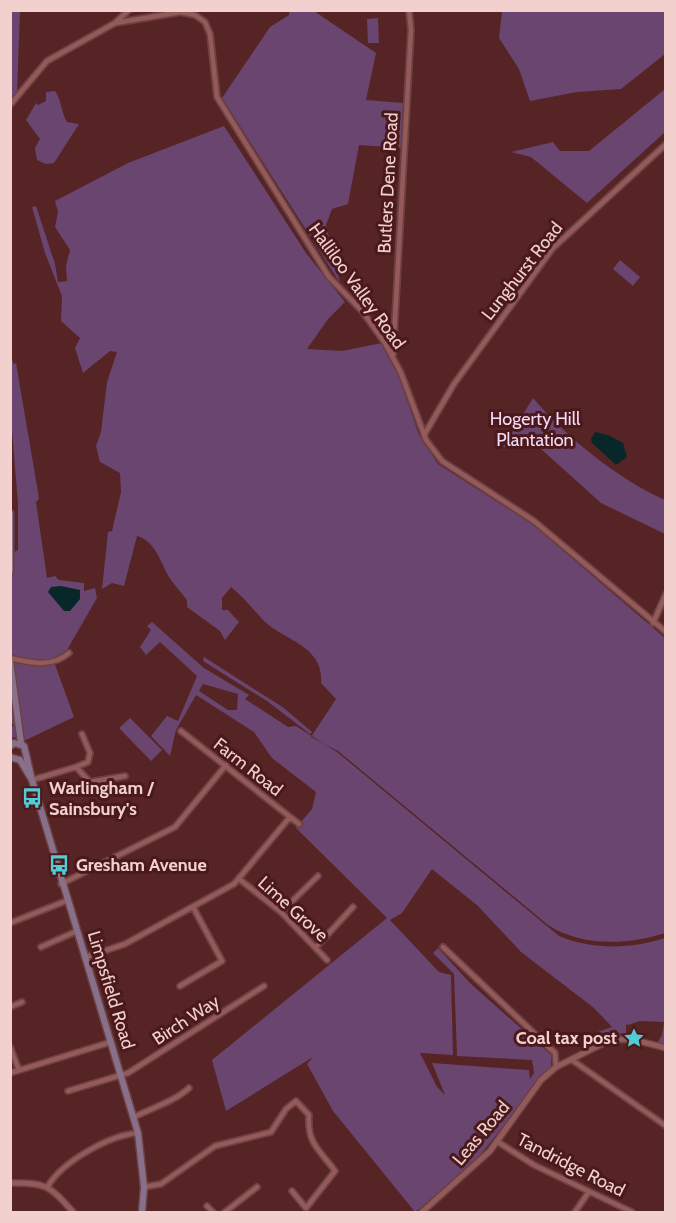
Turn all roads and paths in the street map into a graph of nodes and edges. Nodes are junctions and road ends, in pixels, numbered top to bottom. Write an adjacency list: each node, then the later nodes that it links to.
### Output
1 (409, 10): 7 (street, Butlers Dene Road)
2 (128, 12): 3 (street); 4 (street)
3 (129, 20): 4 (street, Halliloo Valley Road); 7 (street, Halliloo Valley Road)
4 (116, 23): 5 (street)
5 (10, 105)
6 (666, 144): 8 (street, Lunghurst Road)
7 (393, 357): 8 (street, Halliloo Valley Road)
8 (424, 435): 12 (street, Halliloo Valley Road)
9 (10, 513): 10 (main road)
10 (10, 571)
11 (666, 594): 12 (street)
12 (652, 623): 13 (street, Halliloo Valley Road)
13 (666, 633)
14 (69, 653): 15 (street)
15 (10, 660): 18 (main road)
16 (181, 731): 22 (street, Farm Road)
17 (82, 734): 23 (street)
18 (14, 744): 19 (main road)
19 (27, 753): 21 (main road); 25 (main road, Limpsfield Road)
20 (10, 757): 21 (main road)
21 (20, 760): 25 (main road, Limpsfield Road)
22 (226, 765): 26 (street, Farm Road); 30 (street)
23 (76, 767): 24 (street); 25 (street)
24 (125, 776)
25 (32, 780): 30 (main road, Limpsfield Road)
26 (290, 817): 27 (street, Farm Road); 29 (street)
27 (299, 824)
28 (318, 876): 34 (street)
29 (239, 879): 32 (street); 34 (street, Lime Grove)
30 (61, 884): 31 (main road, Limpsfield Road)
31 (66, 901): 35 (street); 36 (main road, Limpsfield Road)
32 (193, 907): 40 (street); 42 (street)
33 (353, 907): 38 (street)
34 (281, 912): 38 (street, Lime Grove)
35 (10, 923)
36 (77, 931): 37 (street); 40 (main road, Limpsfield Road)
37 (41, 947)
38 (316, 947): 41 (street, Lime Grove)
39 (443, 947): 50 (street)
40 (86, 957): 46 (main road, Limpsfield Road)
41 (327, 960)
42 (180, 986)
43 (264, 986): 53 (street, Birch Way)
44 (22, 1002): 45 (street)
45 (10, 1007)
46 (111, 1042): 51 (street); 53 (main road, Limpsfield Road)
47 (10, 1047): 51 (street)
48 (666, 1048): 49 (street)
49 (572, 1060): 50 (street); 57 (street)
50 (555, 1067): 59 (street, Leas Road)
51 (19, 1070): 52 (street)
52 (10, 1073)
53 (122, 1074): 55 (street, Birch Way); 56 (main road, Limpsfield Road)
54 (189, 1088): 56 (street)
55 (68, 1090)
56 (134, 1117): 58 (main road, Limpsfield Road)
57 (666, 1126)
58 (138, 1133): 61 (street); 62 (main road, Limpsfield Road)
59 (498, 1142): 65 (street, Tandridge Road); 71 (street, Leas Road)
60 (10, 1183): 61 (street)
61 (48, 1186): 67 (street)
62 (144, 1187): 64 (street); 68 (main road, Limpsfield Road)
63 (257, 1187): 70 (street)
64 (292, 1191)
65 (588, 1193): 72 (street); 73 (street, Tandridge Road)
66 (207, 1206): 69 (street)
67 (71, 1212)
68 (142, 1212)
69 (213, 1212)
70 (225, 1212)
71 (422, 1212)
72 (574, 1212)
73 (632, 1212)

